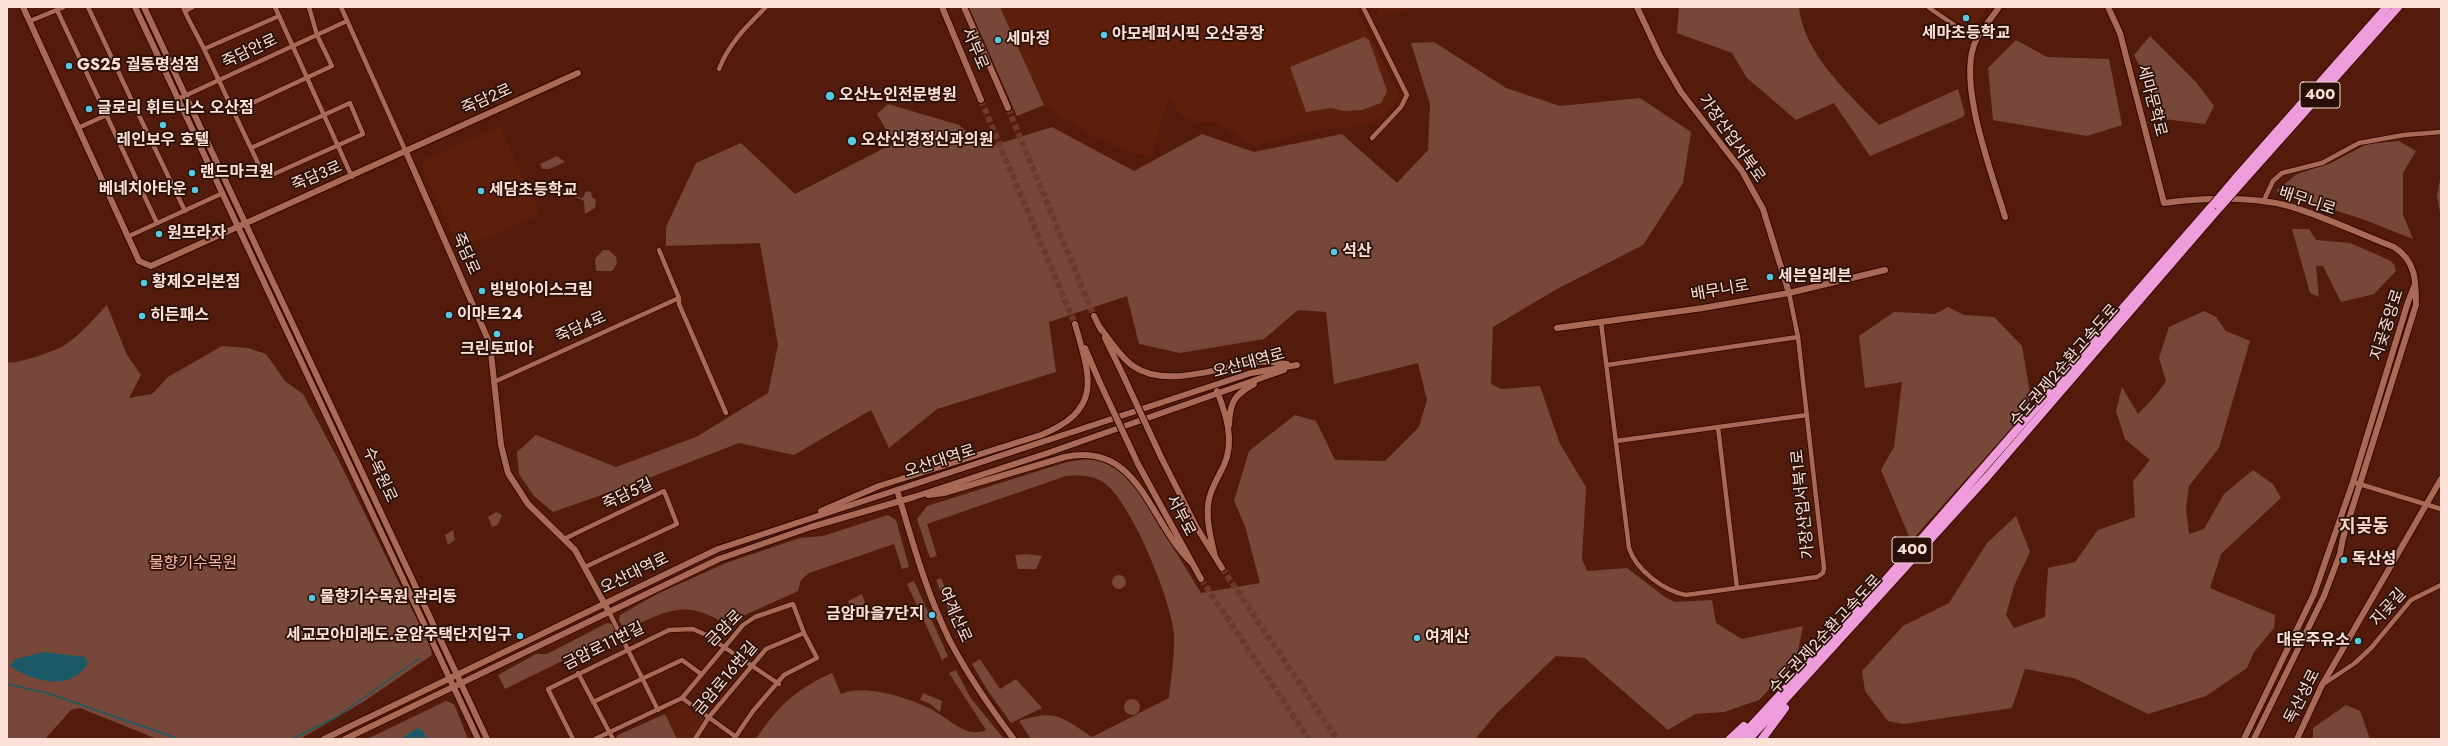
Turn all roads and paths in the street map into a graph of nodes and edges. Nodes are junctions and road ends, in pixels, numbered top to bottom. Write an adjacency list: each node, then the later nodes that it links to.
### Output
1 (23, 7): 23 (street, 죽담3로)
2 (64, 7): 21 (street)
3 (88, 7): 36 (street)
4 (135, 7): 34 (street, 수목원로)
5 (144, 7): 33 (street, 수목원로)
6 (193, 7): 20 (street, 죽담안로)
7 (275, 7): 22 (street, 죽담안로)
8 (309, 7): 25 (street)
9 (341, 7): 24 (street, 죽담로)
10 (766, 7): 29 (street)
11 (942, 7): 35 (street, 서부로)
12 (964, 7): 37 (street, 서부로)
13 (1363, 7): 43 (street)
14 (1637, 7): 62 (street, 가장산업서북로)
15 (1928, 7): 26 (street)
16 (1999, 7): 26 (street)
17 (2108, 7): 51 (street, 세마문학로)
18 (2387, 7): 48 (highway, 수도권제2순환고속도로 / 400)
19 (2398, 7): 48 (highway, 수도권제2순환고속도로 / 400)
20 (184, 9): 28 (street, 죽담안로)
21 (57, 10): 23 (street); 39 (street)
22 (279, 16): 27 (street, 죽담안로); 28 (street, 죽담안로)
23 (30, 21): 41 (street, 죽담3로)
24 (347, 21): 25 (street, 죽담안로); 46 (street, 죽담로)
25 (317, 35): 27 (street, 죽담안로); 31 (street)
26 (1976, 40): 54 (street)
27 (293, 47): 31 (street, 죽담안로); 32 (street, 죽담안로)
28 (204, 49): 32 (street, 죽담안로)
29 (719, 69)
30 (578, 73): 46 (street, 죽담2로)
31 (307, 79): 38 (street); 40 (street, 죽담안로)
32 (218, 81): 33 (street, 죽담안로); 38 (street, 죽담안로)
33 (186, 95): 34 (street, 죽담안로); 55 (street, 수목원로)
34 (178, 98): 49 (street, 수목원로)
35 (981, 100)
36 (134, 103): 39 (street); 53 (street)
37 (1008, 108)
38 (233, 112): 45 (street, 죽담안로)
39 (107, 114): 41 (street); 56 (street)
40 (324, 115): 44 (street, 죽담안로); 44 (street, 죽담안로); 45 (street, 죽담안로)
41 (78, 128): 58 (street, 죽담3로)
42 (2441, 132): 50 (street)
43 (1372, 138)
44 (337, 145): 45 (street, 죽담안로); 47 (street, 죽담안로)
45 (251, 148)
46 (406, 152): 47 (street, 죽담3로); 72 (street, 죽담로)
47 (352, 177): 55 (street, 죽담3로)
48 (2239, 180): 52 (highway, 수도권제2순환고속도로 / 400, bridge)
49 (223, 193): 53 (street); 57 (street, 수목원로)
50 (2263, 202): 51 (street, 배무니로); 61 (street, 배무니로)
51 (2164, 203)
52 (2216, 207): 100 (highway, 수도권제2순환고속도로 / 400); 100 (highway, 수도권제2순환고속도로 / 400)
53 (184, 211): 56 (street)
54 (2005, 217)
55 (246, 222): 57 (street, 죽담3로); 104 (street, 수목원로)
56 (157, 223): 58 (street)
57 (238, 225): 58 (street, 죽담3로); 107 (street, 수목원로)
58 (127, 237)
59 (659, 250): 63 (street)
60 (1885, 270): 62 (street, 배무니로)
61 (2416, 283): 81 (street, 지곶중앙로); 82 (street, 지곶중앙로)
62 (1790, 293): 65 (street, 배무니로); 68 (street, 가장산업서북1로)
63 (679, 298): 72 (street, 죽담4로); 75 (street)
64 (1094, 316): 66 (street)
65 (1601, 322): 67 (street, 배무니로); 70 (street, 가장산업서북1로)
66 (1099, 326): 69 (street); 90 (street, 서부로, bridge)
67 (1558, 328)
68 (1798, 337): 70 (street); 76 (street, 가장산업서북1로)
69 (1297, 365): 71 (street, 오산대역로); 73 (street, 오산대역로)
70 (1607, 365): 79 (street, 가장산업서북1로)
71 (1275, 373): 74 (street, 오산대역로); 78 (street)
72 (494, 382): 89 (street, 죽담로)
73 (1215, 385): 74 (street); 83 (street, 오산대역로)
74 (1218, 393): 78 (street); 84 (street, 오산대역로)
75 (726, 413)
76 (1807, 416): 77 (street); 96 (street, 가장산업서북1로)
77 (1718, 427): 79 (street); 96 (street)
78 (1229, 435): 90 (street)
79 (1616, 441): 96 (street, 가장산업서북1로)
80 (2441, 479): 86 (street, 독산성로)
81 (2354, 482): 82 (street); 132 (street, 지곶중앙로)
82 (2361, 484): 86 (street); 133 (street, 지곶중앙로)
83 (897, 490): 85 (street, 여계산로); 88 (street, 오산대역로)
84 (914, 497): 85 (street, 오산대역로); 91 (street)
85 (900, 501): 98 (street, 오산대역로); 119 (street, 여계산로)
86 (2425, 505): 87 (street); 111 (street, 독산성로)
87 (2441, 509)
88 (792, 524): 91 (street, 서부로, bridge); 97 (street, 오산대역로)
89 (566, 538): 92 (street, 죽담로); 92 (street, 죽담5길)
90 (1215, 556): 93 (street, 서부로)
91 (1192, 563): 94 (street, 서부로)
92 (585, 567): 97 (street, 죽담로)
93 (1222, 568)
94 (1202, 579)
95 (2441, 585): 111 (street, 지곶길)
96 (1737, 588)
97 (604, 603): 98 (street, 죽담로); 104 (street, 오산대역로)
98 (609, 612): 102 (street); 109 (street, 오산대역로)
99 (804, 632): 101 (street, 금암로); 103 (street, 금암로16번길); 110 (street, 금암로)
100 (1837, 639): 128 (highway); 129 (highway, 수도권제2순환고속도로 / 400); 130 (highway, 수도권제2순환고속도로 / 400); 131 (highway)
101 (724, 646): 102 (street, 금암로11번길); 103 (street, 금암로11번길); 106 (street, 금암로)
102 (629, 650): 105 (street, 금암로11번길); 108 (street)
103 (752, 664): 110 (street, 금암로11번길); 116 (street, 금암로16번길)
104 (458, 673): 107 (street, 오산대역로); 109 (street, 수목원로)
105 (578, 673): 114 (street); 124 (street, 금암로11번길)
106 (701, 674): 108 (street); 113 (street, 금암로)
107 (449, 677): 112 (street, 수목원로); 120 (street, 오산대역로)
108 (643, 679): 114 (street); 115 (street)
109 (462, 682): 112 (street, 오산대역로); 123 (street, 수목원로)
110 (779, 684): 118 (street, 금암로)
111 (2322, 685): 134 (street, 독산성로)
112 (453, 686): 121 (street, 오산대역로); 122 (street, 수목원로)
113 (682, 698): 115 (street, 금암로); 116 (street)
114 (593, 702): 117 (street)
115 (658, 710): 117 (street, 금암로)
116 (709, 717): 118 (street); 127 (street, 금암로16번길)
117 (609, 733): 125 (street, 금암로); 126 (street)
118 (735, 738)
119 (1013, 738)
120 (324, 739)
121 (345, 739)
122 (478, 739)
123 (487, 739)
124 (573, 739)
125 (595, 739)
126 (612, 739)
127 (695, 739)
128 (1730, 739)
129 (1739, 739)
130 (1749, 739)
131 (1762, 739)
132 (2244, 739)
133 (2254, 739)
134 (2296, 739)

